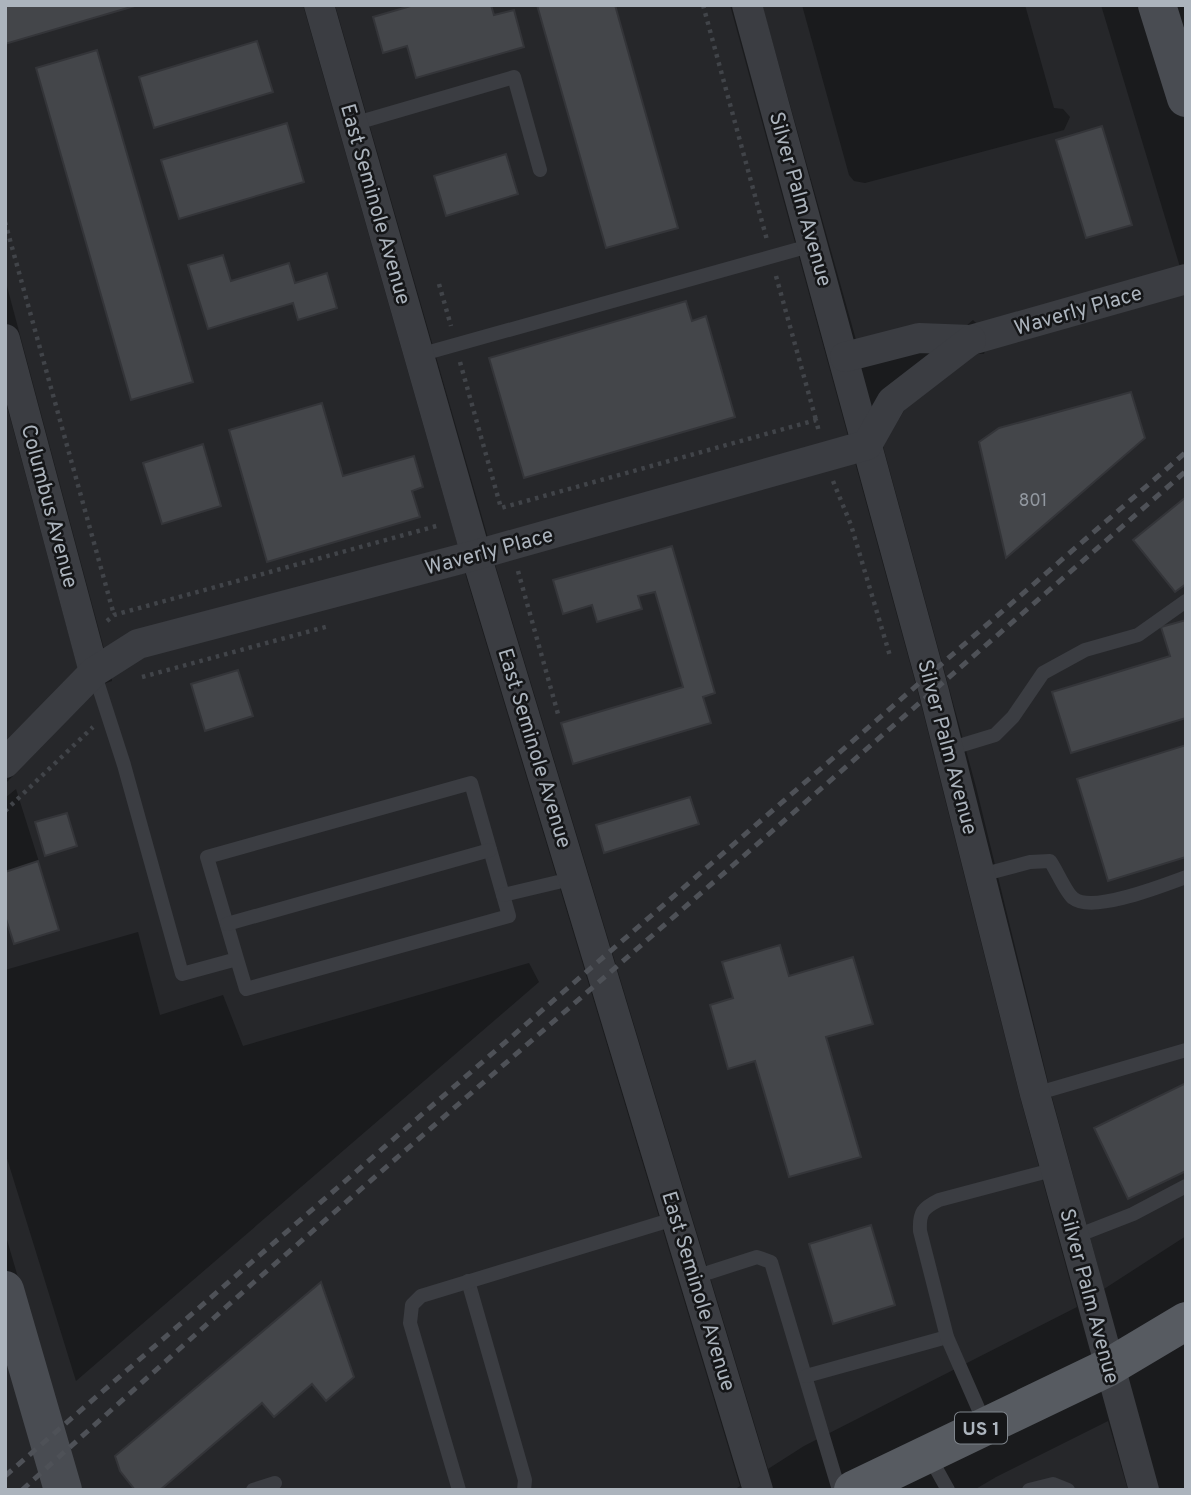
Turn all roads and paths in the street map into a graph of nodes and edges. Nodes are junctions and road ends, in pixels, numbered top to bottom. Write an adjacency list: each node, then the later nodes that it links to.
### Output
1 (319, 5): 6 (street, East Seminole Avenue)
2 (703, 5): 10 (path)
3 (747, 5): 9 (street, Silver Palm Avenue)
4 (1157, 5): 5 (street)
5 (1186, 98)
6 (353, 124): 7 (lane); 16 (street, East Seminole Avenue)
7 (540, 170)
8 (5, 222): 22 (path)
9 (813, 245): 10 (lane); 17 (street, Silver Palm Avenue)
10 (771, 257): 15 (lane); 18 (path)
11 (1186, 279): 14 (street, Waverly Place)
12 (439, 284): 15 (path)
13 (5, 339): 27 (street, Columbus Avenue)
14 (971, 340): 17 (street, Waverly Place); 19 (street, Waverly Place)
15 (456, 345): 16 (lane); 21 (path)
16 (419, 355): 22 (street, East Seminole Avenue)
17 (845, 357): 19 (street, Silver Palm Avenue)
18 (816, 420): 20 (path); 21 (path)
19 (867, 445): 20 (street, Waverly Place); 30 (street, Silver Palm Avenue)
20 (826, 456): 23 (street, Waverly Place); 26 (path)
21 (500, 509): 22 (path); 23 (path)
22 (466, 518): 24 (street, East Seminole Avenue)
23 (511, 546): 24 (street, Waverly Place); 29 (path)
24 (476, 555): 27 (street, Waverly Place); 36 (street, East Seminole Avenue)
25 (1186, 601): 30 (lane)
26 (890, 656)
27 (94, 672): 28 (lane); 31 (street, Waverly Place)
28 (107, 713): 32 (path); 39 (lane)
29 (558, 714)
30 (949, 749): 34 (street, Silver Palm Avenue)
31 (5, 763)
32 (5, 811)
33 (490, 850): 37 (lane); 38 (lane); 38 (lane)
34 (981, 875): 35 (lane); 41 (street, Silver Palm Avenue)
35 (1186, 877)
36 (575, 878): 37 (lane); 44 (street, East Seminole Avenue)
37 (503, 895): 39 (lane)
38 (227, 924): 39 (lane)
39 (237, 959)
40 (1186, 1050): 41 (lane)
41 (1035, 1094): 42 (street, Silver Palm Avenue)
42 (1056, 1169): 45 (street, Silver Palm Avenue); 50 (lane)
43 (1186, 1186): 45 (lane)
44 (677, 1218): 46 (street, East Seminole Avenue); 47 (lane)
45 (1074, 1237): 52 (street, Silver Palm Avenue)
46 (695, 1277): 53 (lane); 61 (street, East Seminole Avenue)
47 (468, 1281): 59 (lane); 60 (lane)
48 (5, 1290): 51 (street)
49 (1186, 1321): 52 (main road, US 1)
50 (947, 1337): 53 (lane); 54 (lane)
51 (15, 1360): 57 (street)
52 (1109, 1367): 54 (main road, US 1); 67 (street, Silver Palm Avenue)
53 (806, 1376): 62 (lane)
54 (986, 1425): 55 (main road, US 1)
55 (927, 1453): 63 (main road, US 1); 64 (lane)
56 (275, 1483): 58 (lane)
57 (63, 1490)
58 (253, 1490)
59 (459, 1490)
60 (524, 1490)
61 (758, 1490)
62 (839, 1490)
63 (853, 1490)
64 (948, 1490)
65 (1029, 1490): 66 (lane)
66 (1068, 1490)
67 (1144, 1490)

